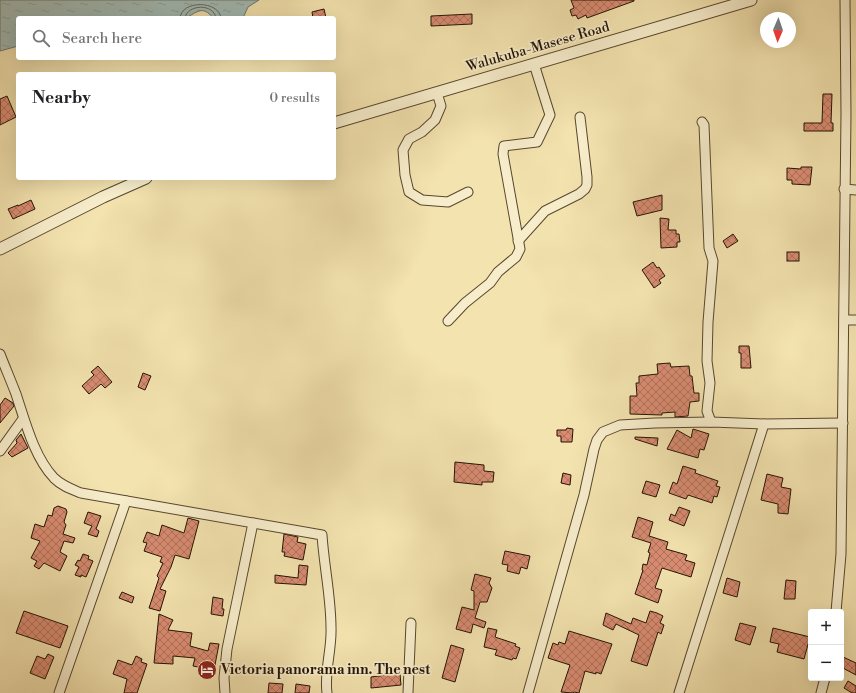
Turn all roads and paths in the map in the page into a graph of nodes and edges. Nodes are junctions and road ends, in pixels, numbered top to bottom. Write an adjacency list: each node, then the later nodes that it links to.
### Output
1 (751, 0): 3 (street, Walukuba-Masese Road)
2 (845, 0): 9 (street)
3 (534, 64): 4 (street, Walukuba-Masese Road); 12 (street)
4 (437, 93): 6 (street, Walukuba-Masese Road); 11 (street)
5 (580, 117): 12 (street)
6 (336, 122)
7 (702, 122): 19 (street)
8 (141, 180): 13 (street)
9 (844, 189): 10 (street); 14 (street)
10 (856, 190)
11 (468, 192)
12 (518, 240): 16 (street)
13 (0, 249)
14 (844, 320): 15 (street); 20 (street)
15 (856, 320)
16 (448, 321)
17 (0, 354): 18 (street)
18 (23, 419): 22 (street); 23 (street)
19 (711, 422): 21 (street); 32 (street)
20 (843, 423): 21 (street); 25 (street)
21 (764, 424): 33 (street)
22 (0, 451)
23 (126, 501): 24 (street); 28 (street)
24 (252, 523): 29 (street); 30 (street)
25 (836, 609)
26 (411, 623): 31 (street)
27 (824, 681): 34 (street)
28 (59, 693)
29 (225, 693)
30 (328, 693)
31 (408, 693)
32 (528, 693)
33 (679, 693)
34 (821, 693)

